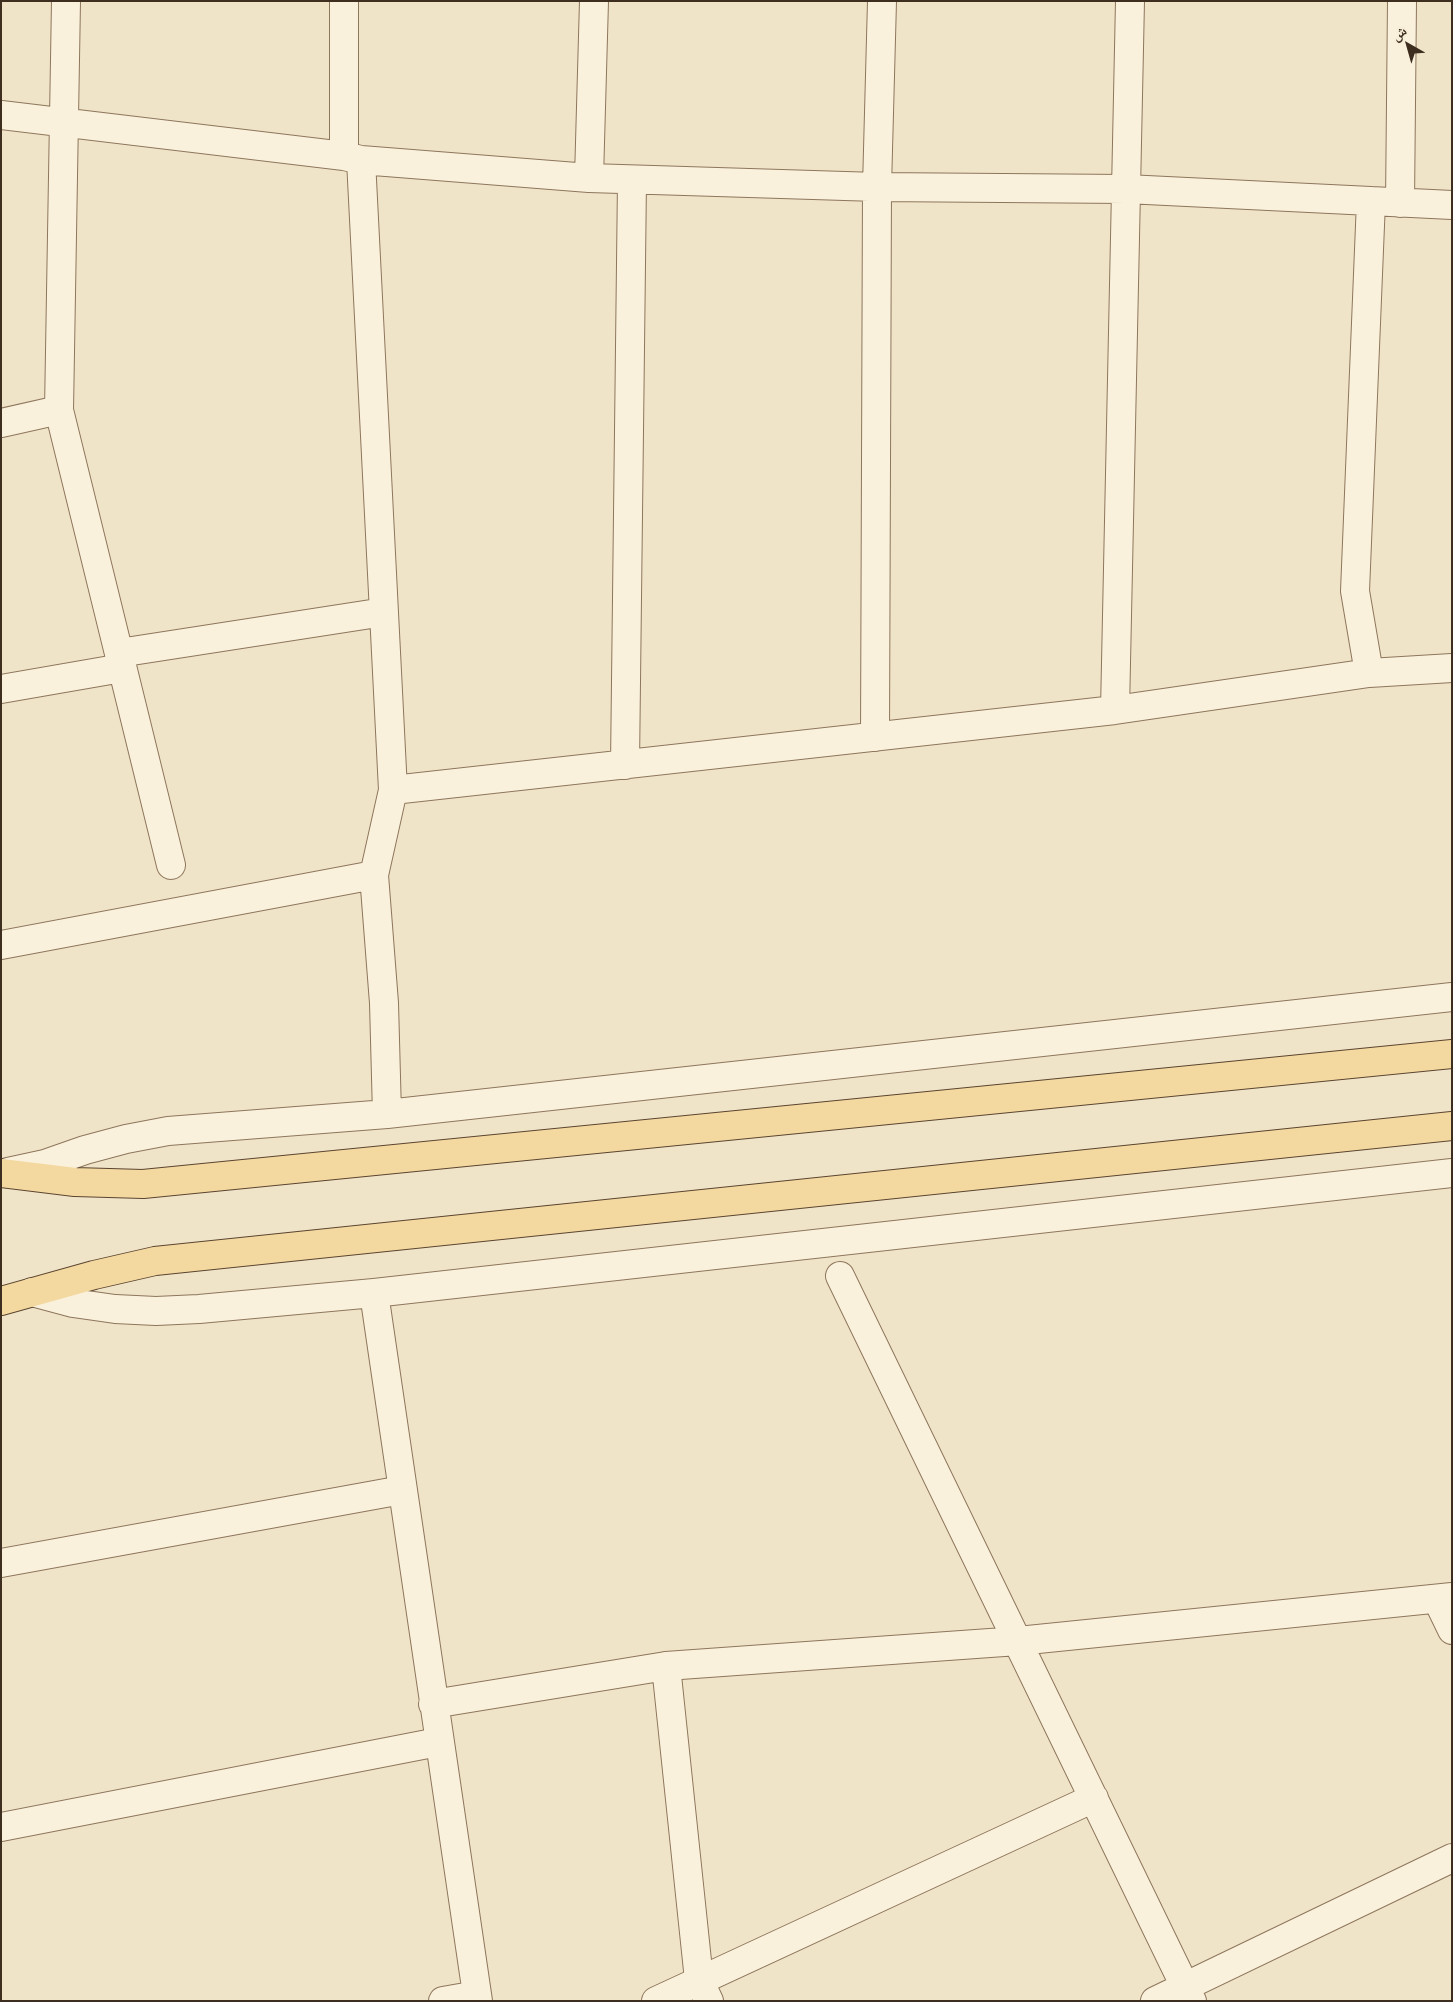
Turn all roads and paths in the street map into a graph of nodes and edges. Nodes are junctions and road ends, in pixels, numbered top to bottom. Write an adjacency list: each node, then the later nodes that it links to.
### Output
1 (66, 1): 8 (street)
2 (344, 1): 9 (street)
3 (594, 1): 10 (street)
4 (882, 1): 12 (street)
5 (1130, 1): 13 (street)
6 (1402, 1): 15 (street)
7 (1, 115): 8 (street)
8 (64, 124): 9 (street); 17 (street)
9 (353, 158): 10 (street); 19 (street)
10 (589, 178): 11 (street)
11 (632, 180): 12 (street); 26 (street)
12 (877, 187): 13 (street); 25 (street)
13 (1126, 189): 14 (street); 24 (street)
14 (1371, 201): 15 (street); 22 (street)
15 (1400, 203): 16 (street)
16 (1452, 205)
17 (59, 410): 18 (street); 20 (street)
18 (1, 423)
19 (384, 612): 20 (street); 27 (street)
20 (121, 661): 23 (street); 28 (street)
21 (1452, 668): 22 (street)
22 (1369, 673): 24 (street)
23 (1, 690)
24 (1115, 710): 25 (street)
25 (875, 737): 26 (street)
26 (624, 764): 27 (street)
27 (393, 790): 29 (street)
28 (171, 865)
29 (374, 875): 30 (street); 33 (street)
30 (1, 945)
31 (1452, 997): 33 (street)
32 (1452, 1054): 35 (main road)
33 (387, 1114): 35 (street)
34 (1452, 1126): 38 (main road)
35 (2, 1173)
36 (1452, 1173): 39 (street)
37 (840, 1276): 45 (street)
38 (32, 1292): 39 (street); 40 (main road)
39 (374, 1293): 41 (street)
40 (1, 1301)
41 (402, 1490): 42 (street); 47 (street)
42 (1, 1564)
43 (1444, 1598): 44 (street); 45 (street)
44 (1452, 1630)
45 (1018, 1641): 46 (street); 49 (street)
46 (666, 1666): 47 (street); 52 (street)
47 (433, 1704): 48 (street)
48 (438, 1742): 50 (street); 54 (street)
49 (1094, 1798): 52 (street); 53 (street)
50 (1, 1827)
51 (1452, 1858): 53 (street)
52 (704, 1990): 56 (street)
53 (1189, 1994): 57 (street)
54 (477, 1998): 55 (street)
55 (443, 2001)
56 (656, 2001)
57 (1155, 2001)

